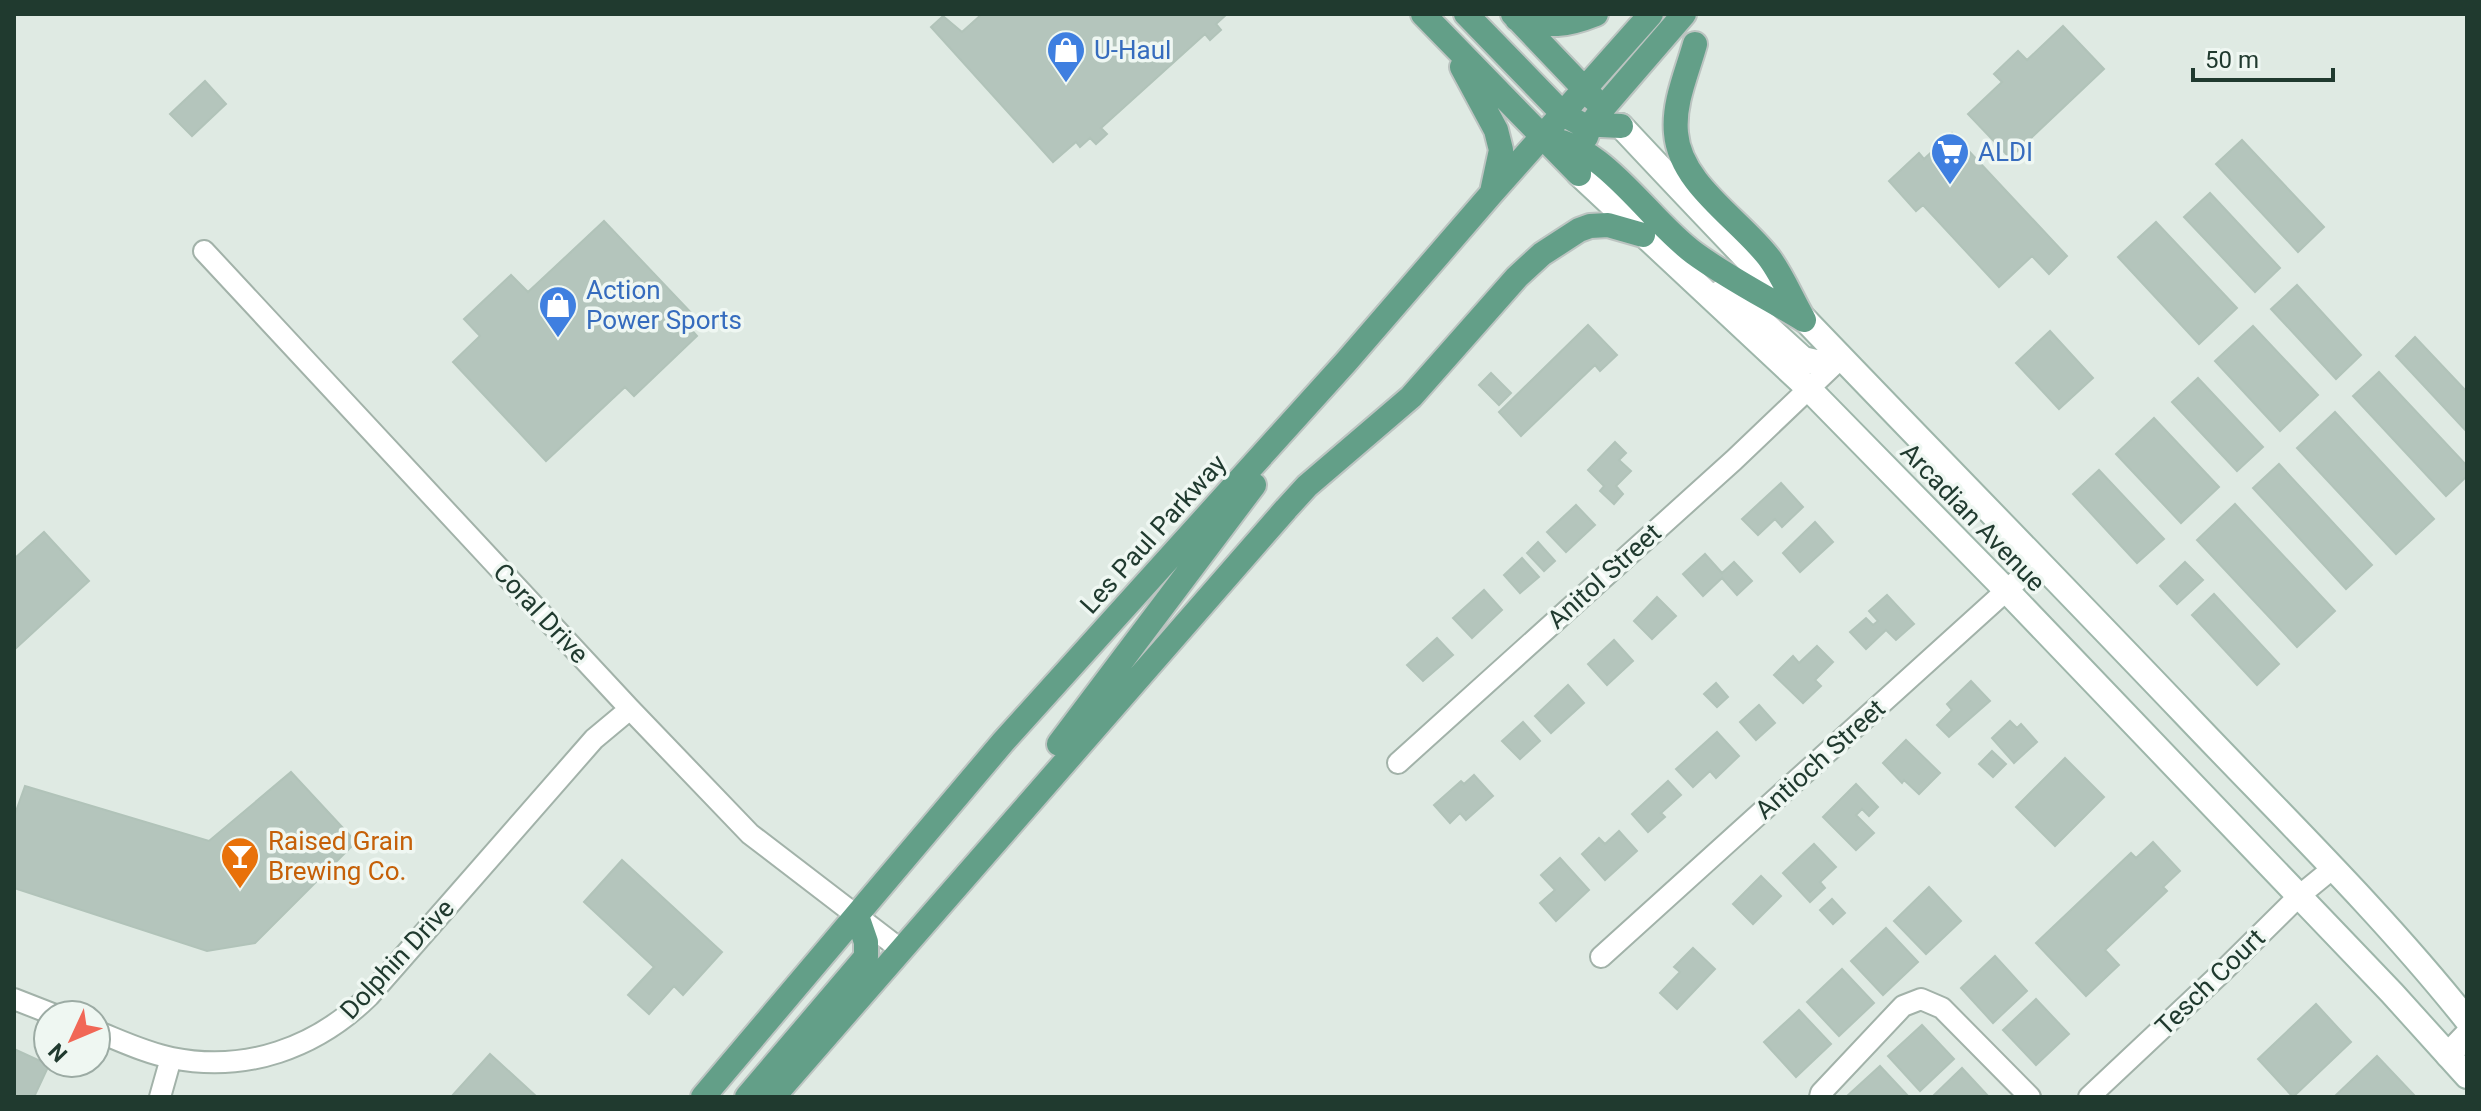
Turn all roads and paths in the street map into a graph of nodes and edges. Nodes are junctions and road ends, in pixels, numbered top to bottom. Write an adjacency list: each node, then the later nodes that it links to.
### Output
1 (1423, 14): 7 (main road)
2 (1466, 14): 10 (main road)
3 (1596, 14): 6 (main road)
4 (1651, 14): 9 (main road, Les Paul Parkway)
5 (1684, 14): 10 (main road)
6 (1515, 16): 9 (main road)
7 (1448, 40): 11 (main road); 12 (main road)
8 (1695, 44): 16 (main road)
9 (1584, 89): 10 (main road, Les Paul Parkway)
10 (1579, 137): 11 (main road, Les Paul Parkway); 13 (main road, Arcadian Avenue); 16 (main road); 16 (main road, Arcadian Avenue)
11 (1541, 138): 12 (main road, Les Paul Parkway)
12 (1492, 193): 18 (main road, Les Paul Parkway)
13 (1643, 235): 15 (main road, Arcadian Avenue); 24 (main road)
14 (204, 251): 22 (street, Coral Drive)
15 (1687, 275): 17 (main road); 19 (main road, Arcadian Avenue)
16 (1804, 320): 17 (main road, Arcadian Avenue)
17 (1841, 358): 19 (street, Anitol Street); 20 (main road, Arcadian Avenue)
18 (1346, 362): 24 (main road); 27 (main road, Les Paul Parkway)
19 (1808, 388): 21 (main road, Arcadian Avenue); 23 (street, Anitol Street)
20 (2039, 561): 21 (street, Antioch Street); 25 (main road, Arcadian Avenue)
21 (2007, 591): 26 (main road, Arcadian Avenue); 29 (street, Antioch Street)
22 (630, 709): 27 (street, Coral Drive); 34 (street, Dolphin Drive)
23 (1398, 763)
24 (1034, 795): 28 (main road)
25 (2332, 869): 26 (street, Tesch Court); 30 (main road, Arcadian Avenue)
26 (2299, 896): 33 (main road, Arcadian Avenue); 42 (street, Tesch Court)
27 (857, 916): 28 (street, Coral Drive); 37 (main road, Les Paul Parkway); 38 (main road)
28 (900, 949): 39 (main road)
29 (1601, 957)
30 (2467, 1020)
31 (2467, 1035): 33 (main road)
32 (112, 1037): 34 (street, Dolphin Drive)
33 (2448, 1055): 35 (main road, Arcadian Avenue)
34 (171, 1058): 36 (street)
35 (2467, 1076)
36 (160, 1097)
37 (703, 1097)
38 (747, 1097)
39 (773, 1097)
40 (1820, 1097): 41 (street)
41 (2030, 1097)
42 (2089, 1097)

